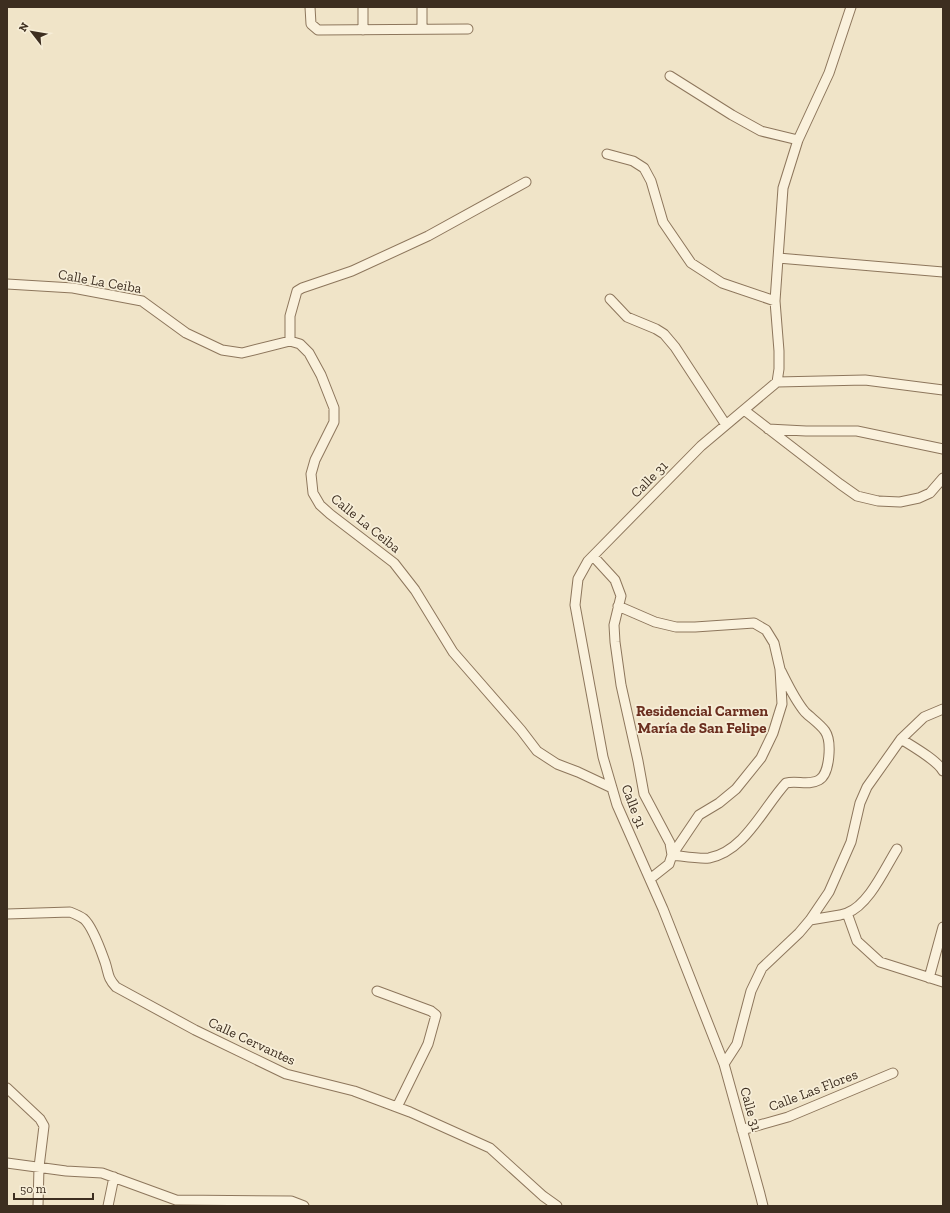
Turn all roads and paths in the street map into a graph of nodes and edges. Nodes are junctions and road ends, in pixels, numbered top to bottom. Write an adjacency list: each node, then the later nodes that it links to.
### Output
1 (310, 7): 6 (street)
2 (363, 7): 6 (street)
3 (422, 7): 7 (street)
4 (851, 7): 9 (street)
5 (468, 29): 7 (street)
6 (364, 30): 7 (street)
7 (422, 30)
8 (670, 76): 9 (street)
9 (798, 140): 12 (street)
10 (607, 154): 16 (street)
11 (526, 182): 17 (street)
12 (778, 258): 13 (street); 16 (street)
13 (943, 272)
14 (7, 284): 17 (street, Calle La Ceiba)
15 (610, 299): 21 (street)
16 (775, 301): 18 (street)
17 (290, 341): 31 (street, Calle La Ceiba)
18 (777, 382): 19 (street); 20 (street, Calle 31)
19 (943, 390)
20 (744, 410): 21 (street, Calle 31); 22 (street)
21 (726, 425): 25 (street, Calle 31)
22 (768, 429): 23 (street); 24 (street)
23 (943, 449)
24 (943, 478)
25 (592, 556): 26 (street); 31 (street, Calle 31)
26 (618, 606): 27 (street); 33 (street)
27 (780, 669): 33 (street); 33 (street)
28 (943, 709): 29 (street)
29 (901, 739): 30 (street); 37 (street)
30 (943, 771)
31 (612, 788): 34 (street, Calle 31)
32 (897, 849): 35 (street)
33 (672, 855): 34 (street)
34 (650, 879): 42 (street, Calle 31)
35 (847, 913): 37 (street); 39 (street)
36 (7, 914): 45 (street, Calle Cervantes)
37 (810, 920): 42 (street)
38 (943, 927): 39 (street)
39 (929, 978): 40 (street)
40 (943, 982)
41 (377, 991): 45 (street)
42 (724, 1064): 46 (street, Calle 31)
43 (893, 1073): 46 (street, Calle Las Flores)
44 (7, 1088): 48 (street)
45 (397, 1107): 56 (street, Calle Cervantes)
46 (742, 1130): 57 (street, Calle 31)
47 (7, 1164): 48 (street)
48 (39, 1167): 49 (street); 52 (street)
49 (114, 1177): 50 (street); 53 (street)
50 (164, 1195): 51 (street); 54 (street)
51 (217, 1203): 55 (street)
52 (38, 1206)
53 (108, 1206)
54 (167, 1206)
55 (304, 1206)
56 (557, 1206)
57 (762, 1206)

